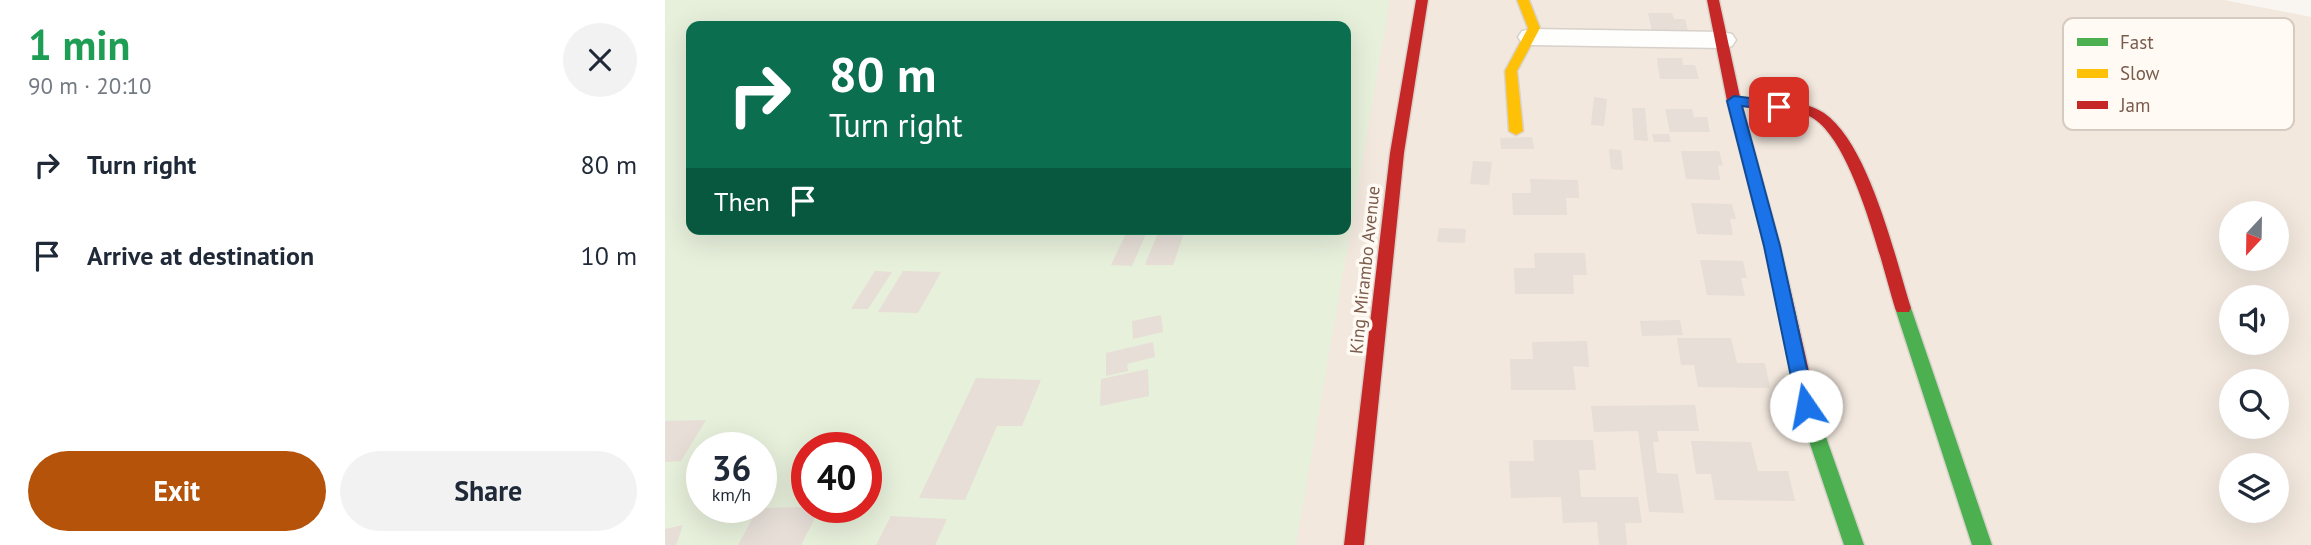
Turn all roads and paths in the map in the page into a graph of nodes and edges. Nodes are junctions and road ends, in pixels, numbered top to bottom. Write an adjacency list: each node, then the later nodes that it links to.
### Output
1 (1422, 0): 8 (street, King Mirambo Avenue)
2 (1523, 0): 4 (street)
3 (1713, 0): 5 (street)
4 (1532, 37): 5 (street); 7 (street)
5 (1722, 40): 6 (street)
6 (1734, 101): 9 (street); 10 (street)
7 (1516, 131)
8 (1355, 545)
9 (1854, 545)
10 (1982, 545)

